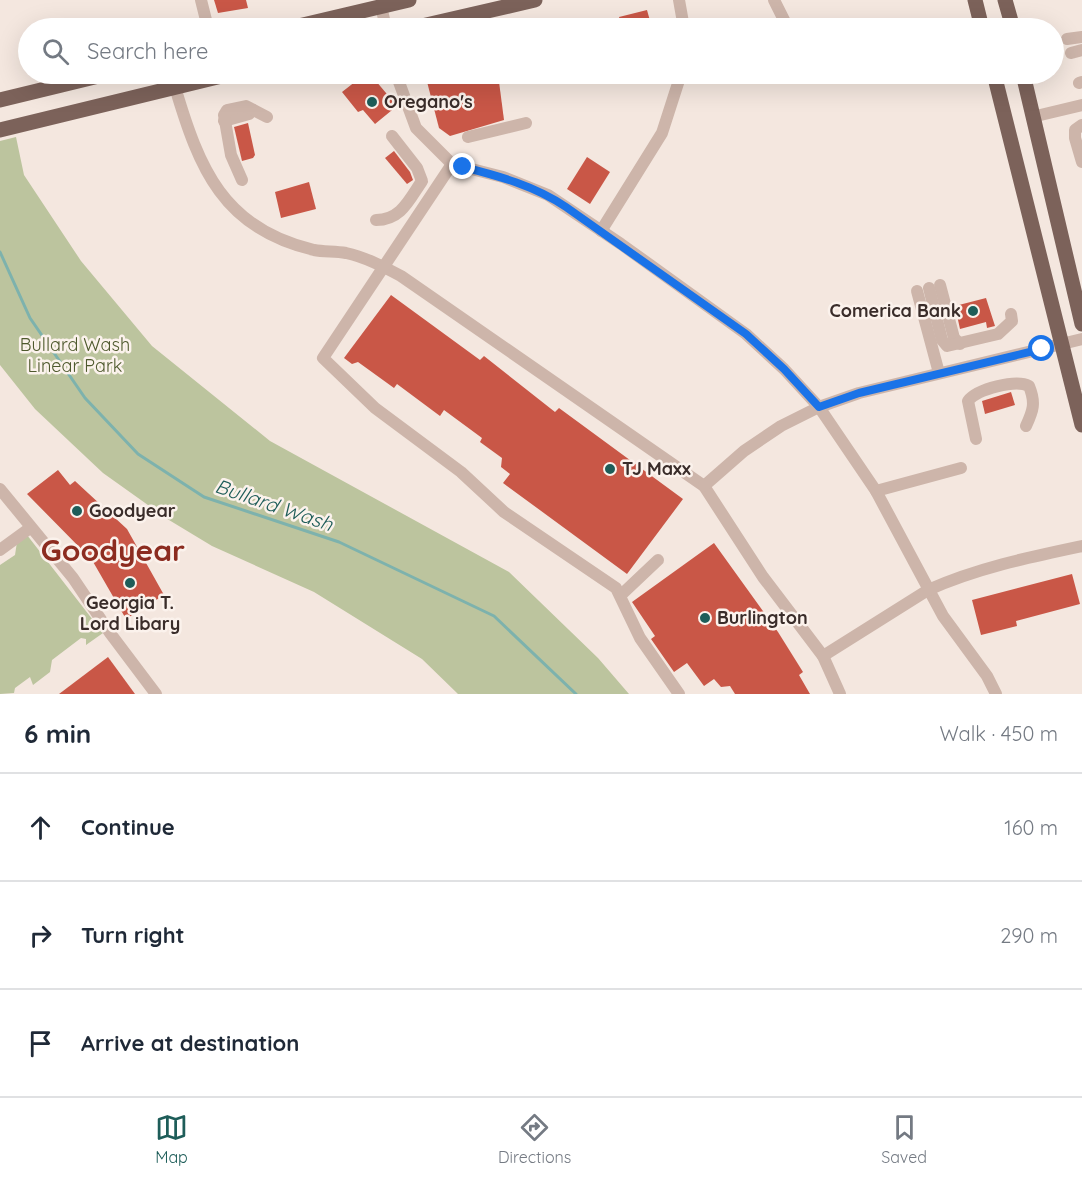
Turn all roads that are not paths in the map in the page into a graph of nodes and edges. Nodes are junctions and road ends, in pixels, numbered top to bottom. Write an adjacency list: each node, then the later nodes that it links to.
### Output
1 (201, 0): 9 (street)
2 (409, 0): 8 (main road)
3 (535, 0): 12 (main road)
4 (679, 0): 13 (street)
5 (774, 0): 14 (street)
6 (975, 0): 15 (main road)
7 (1005, 0): 16 (main road)
8 (381, 6): 10 (main road); 11 (street)
9 (206, 18)
10 (331, 18)
11 (384, 18)
12 (457, 18)
13 (682, 18)
14 (783, 18)
15 (980, 18)
16 (1010, 18)
17 (1082, 37): 18 (street)
18 (1067, 39)
19 (64, 84): 26 (main road)
20 (165, 84): 32 (main road)
21 (180, 84): 40 (street)
22 (400, 84): 36 (street)
23 (678, 84): 39 (street)
24 (997, 84): 46 (main road)
25 (1025, 84): 29 (main road)
26 (0, 99)
27 (1082, 105): 29 (street)
28 (267, 117): 37 (street)
29 (1032, 117): 43 (main road)
30 (526, 123): 34 (street)
31 (1082, 125): 35 (street)
32 (0, 130)
33 (392, 136): 38 (street)
34 (468, 137)
35 (1082, 162)
36 (452, 164): 39 (street); 40 (street)
37 (242, 180)
38 (376, 220)
39 (601, 231): 48 (street)
40 (383, 266): 53 (street); 61 (street)
41 (933, 287): 45 (street); 45 (street); 47 (street)
42 (1011, 314): 45 (street)
43 (1082, 324)
44 (1082, 339): 46 (street)
45 (960, 344)
46 (1063, 344): 47 (street); 49 (main road)
47 (939, 373): 48 (street)
48 (819, 407): 53 (street); 55 (street)
49 (1082, 425)
50 (1026, 426): 51 (street)
51 (976, 439)
52 (961, 468): 55 (street)
53 (704, 486): 62 (street)
54 (0, 489): 56 (street)
55 (876, 491): 60 (street)
56 (30, 528): 58 (street); 63 (street)
57 (1082, 546): 60 (street)
58 (0, 550)
59 (658, 560): 61 (street)
60 (928, 590): 62 (street); 66 (street)
61 (621, 596): 64 (street)
62 (823, 656): 65 (street)
63 (156, 694)
64 (679, 694)
65 (840, 694)
66 (996, 694)

